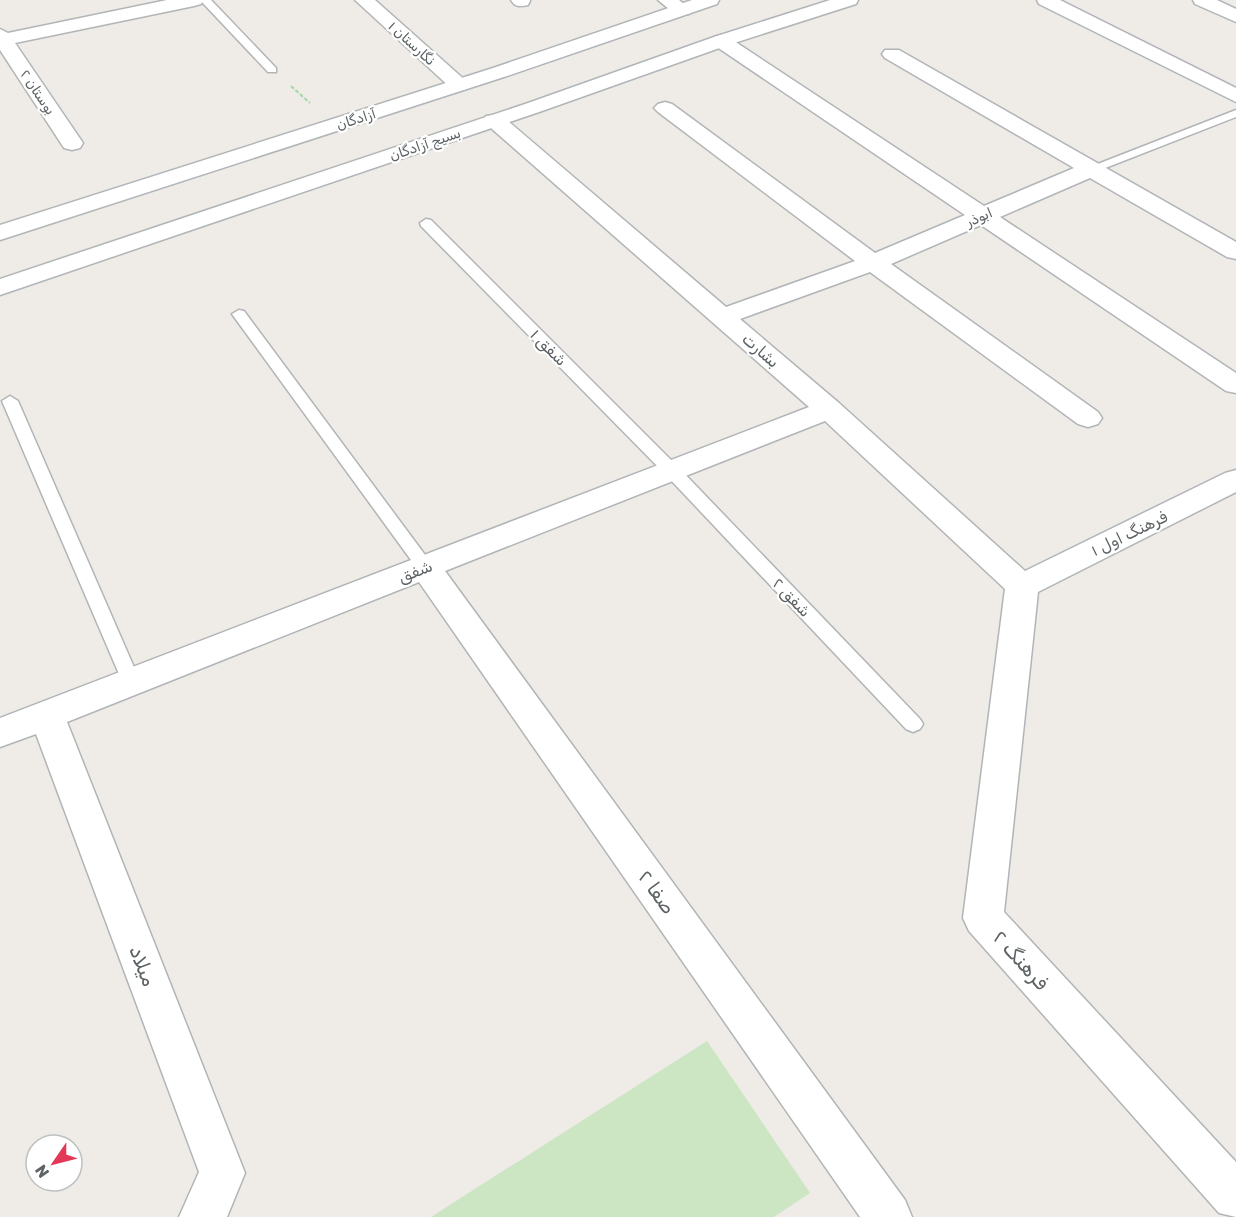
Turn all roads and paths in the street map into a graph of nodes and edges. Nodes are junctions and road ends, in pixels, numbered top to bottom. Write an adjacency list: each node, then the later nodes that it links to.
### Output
1 (194, 0): 10 (street)
2 (205, 0): 13 (lane)
3 (364, 0): 14 (street, نگارستان ۱)
4 (710, 0): 8 (street, آزادگان)
5 (849, 0): 11 (street, بسیج آزادگان)
6 (1046, 0): 15 (street)
7 (1202, 0): 9 (street)
8 (674, 5): 14 (street, آزادگان)
9 (1236, 16)
10 (2, 38): 20 (street, بوستان ۲)
11 (721, 41): 18 (street, بسیج آزادگان); 22 (street)
12 (892, 54): 21 (street)
13 (272, 70): 19 (path)
14 (459, 85): 19 (street, آزادگان)
15 (1236, 96)
16 (665, 108): 26 (street)
17 (1236, 113): 21 (lane, ابوذر)
18 (494, 121): 27 (street, بسیج آزادگان); 29 (street, بشارت)
19 (335, 125): 24 (street, آزادگان)
20 (72, 143)
21 (1091, 169): 22 (street, ابوذر); 25 (street)
22 (983, 216): 26 (street, ابوذر); 30 (street)
23 (426, 223): 34 (lane, شفق ۱)
24 (0, 233)
25 (1236, 252)
26 (873, 263): 29 (street, ابوذر); 33 (street)
27 (0, 287)
28 (238, 314): 36 (lane)
29 (721, 316): 32 (street, بشارت)
30 (1236, 385)
31 (10, 401): 38 (lane)
32 (829, 409): 34 (street, شفق); 37 (street, بشارت)
33 (1088, 418)
34 (672, 471): 36 (street, شفق); 40 (lane, شفق ۲)
35 (1236, 480): 37 (street, فرهنگ اول ۱)
36 (425, 567): 38 (street, شفق); 44 (street, صفا ۲)
37 (1022, 586): 42 (street, فرهنگ ۲)
38 (131, 681): 39 (street, شفق)
39 (46, 714): 41 (street, شفق); 43 (street, میلاد)
40 (913, 724)
41 (0, 733)
42 (1236, 1196)
43 (203, 1217)
44 (888, 1217)

